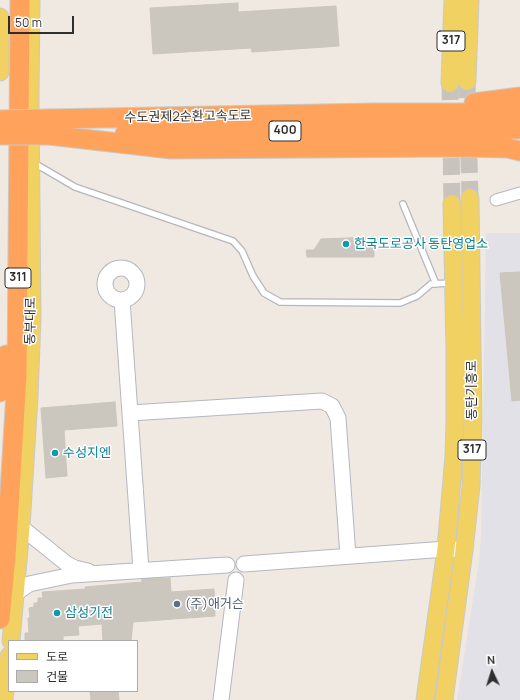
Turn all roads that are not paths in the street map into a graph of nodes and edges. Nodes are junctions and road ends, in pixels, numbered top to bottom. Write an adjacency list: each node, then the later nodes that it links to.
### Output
1 (10, 0): 29 (highway, 동부대로 / 311)
2 (20, 0): 30 (highway, 동부대로 / 311)
3 (31, 0): 20 (main road, 동부대로)
4 (453, 0): 9 (main road, 317)
5 (470, 0): 8 (main road, 317)
6 (0, 18): 7 (main road)
7 (0, 72)
8 (467, 81)
9 (450, 83)
10 (520, 97): 11 (highway)
11 (374, 113): 12 (highway, 수도권제2순환고속도로 / 400); 14 (highway, 수도권제2순환고속도로 / 400)
12 (520, 113)
13 (0, 120): 14 (highway, 수도권제2순환고속도로 / 400, bridge)
14 (49, 127): 15 (highway, 수도권제2순환고속도로 / 400); 16 (highway, 수도권제2순환고속도로 / 400, bridge); 18 (highway)
15 (520, 129)
16 (0, 135)
17 (520, 144): 18 (highway)
18 (458, 147): 19 (highway)
19 (520, 151)
20 (30, 160): 27 (lane); 33 (main road, 동부대로)
21 (520, 193): 23 (street)
22 (470, 198): 37 (main road, 동탄기흥로 / 317)
23 (496, 200)
24 (403, 204): 27 (lane)
25 (452, 204): 26 (main road, 동탄기흥로 / 317)
26 (454, 283): 27 (lane); 36 (main road, 동탄기흥로 / 317)
27 (436, 284)
28 (122, 300): 32 (street)
29 (6, 355): 31 (highway); 34 (highway, 동부대로 / 311)
30 (17, 376): 33 (highway); 45 (highway, 동부대로 / 311)
31 (0, 392)
32 (130, 413): 38 (street); 41 (street)
33 (26, 440): 35 (main road, 동부대로)
34 (0, 450)
35 (21, 527): 42 (street); 44 (main road, 동부대로)
36 (446, 549): 37 (street); 38 (street); 50 (main road, 동탄기흥로 / 317)
37 (464, 550): 51 (main road, 동탄기흥로 / 317)
38 (348, 556): 39 (street)
39 (244, 564): 40 (street); 43 (street)
40 (227, 565): 41 (street); 43 (street)
41 (141, 570): 42 (street)
42 (96, 573): 44 (street)
43 (236, 580): 49 (street)
44 (16, 593): 46 (main road, 동부대로)
45 (0, 619)
46 (11, 640)
47 (8, 665): 48 (main road)
48 (4, 700)
49 (221, 700)
50 (425, 700)
51 (444, 700)

